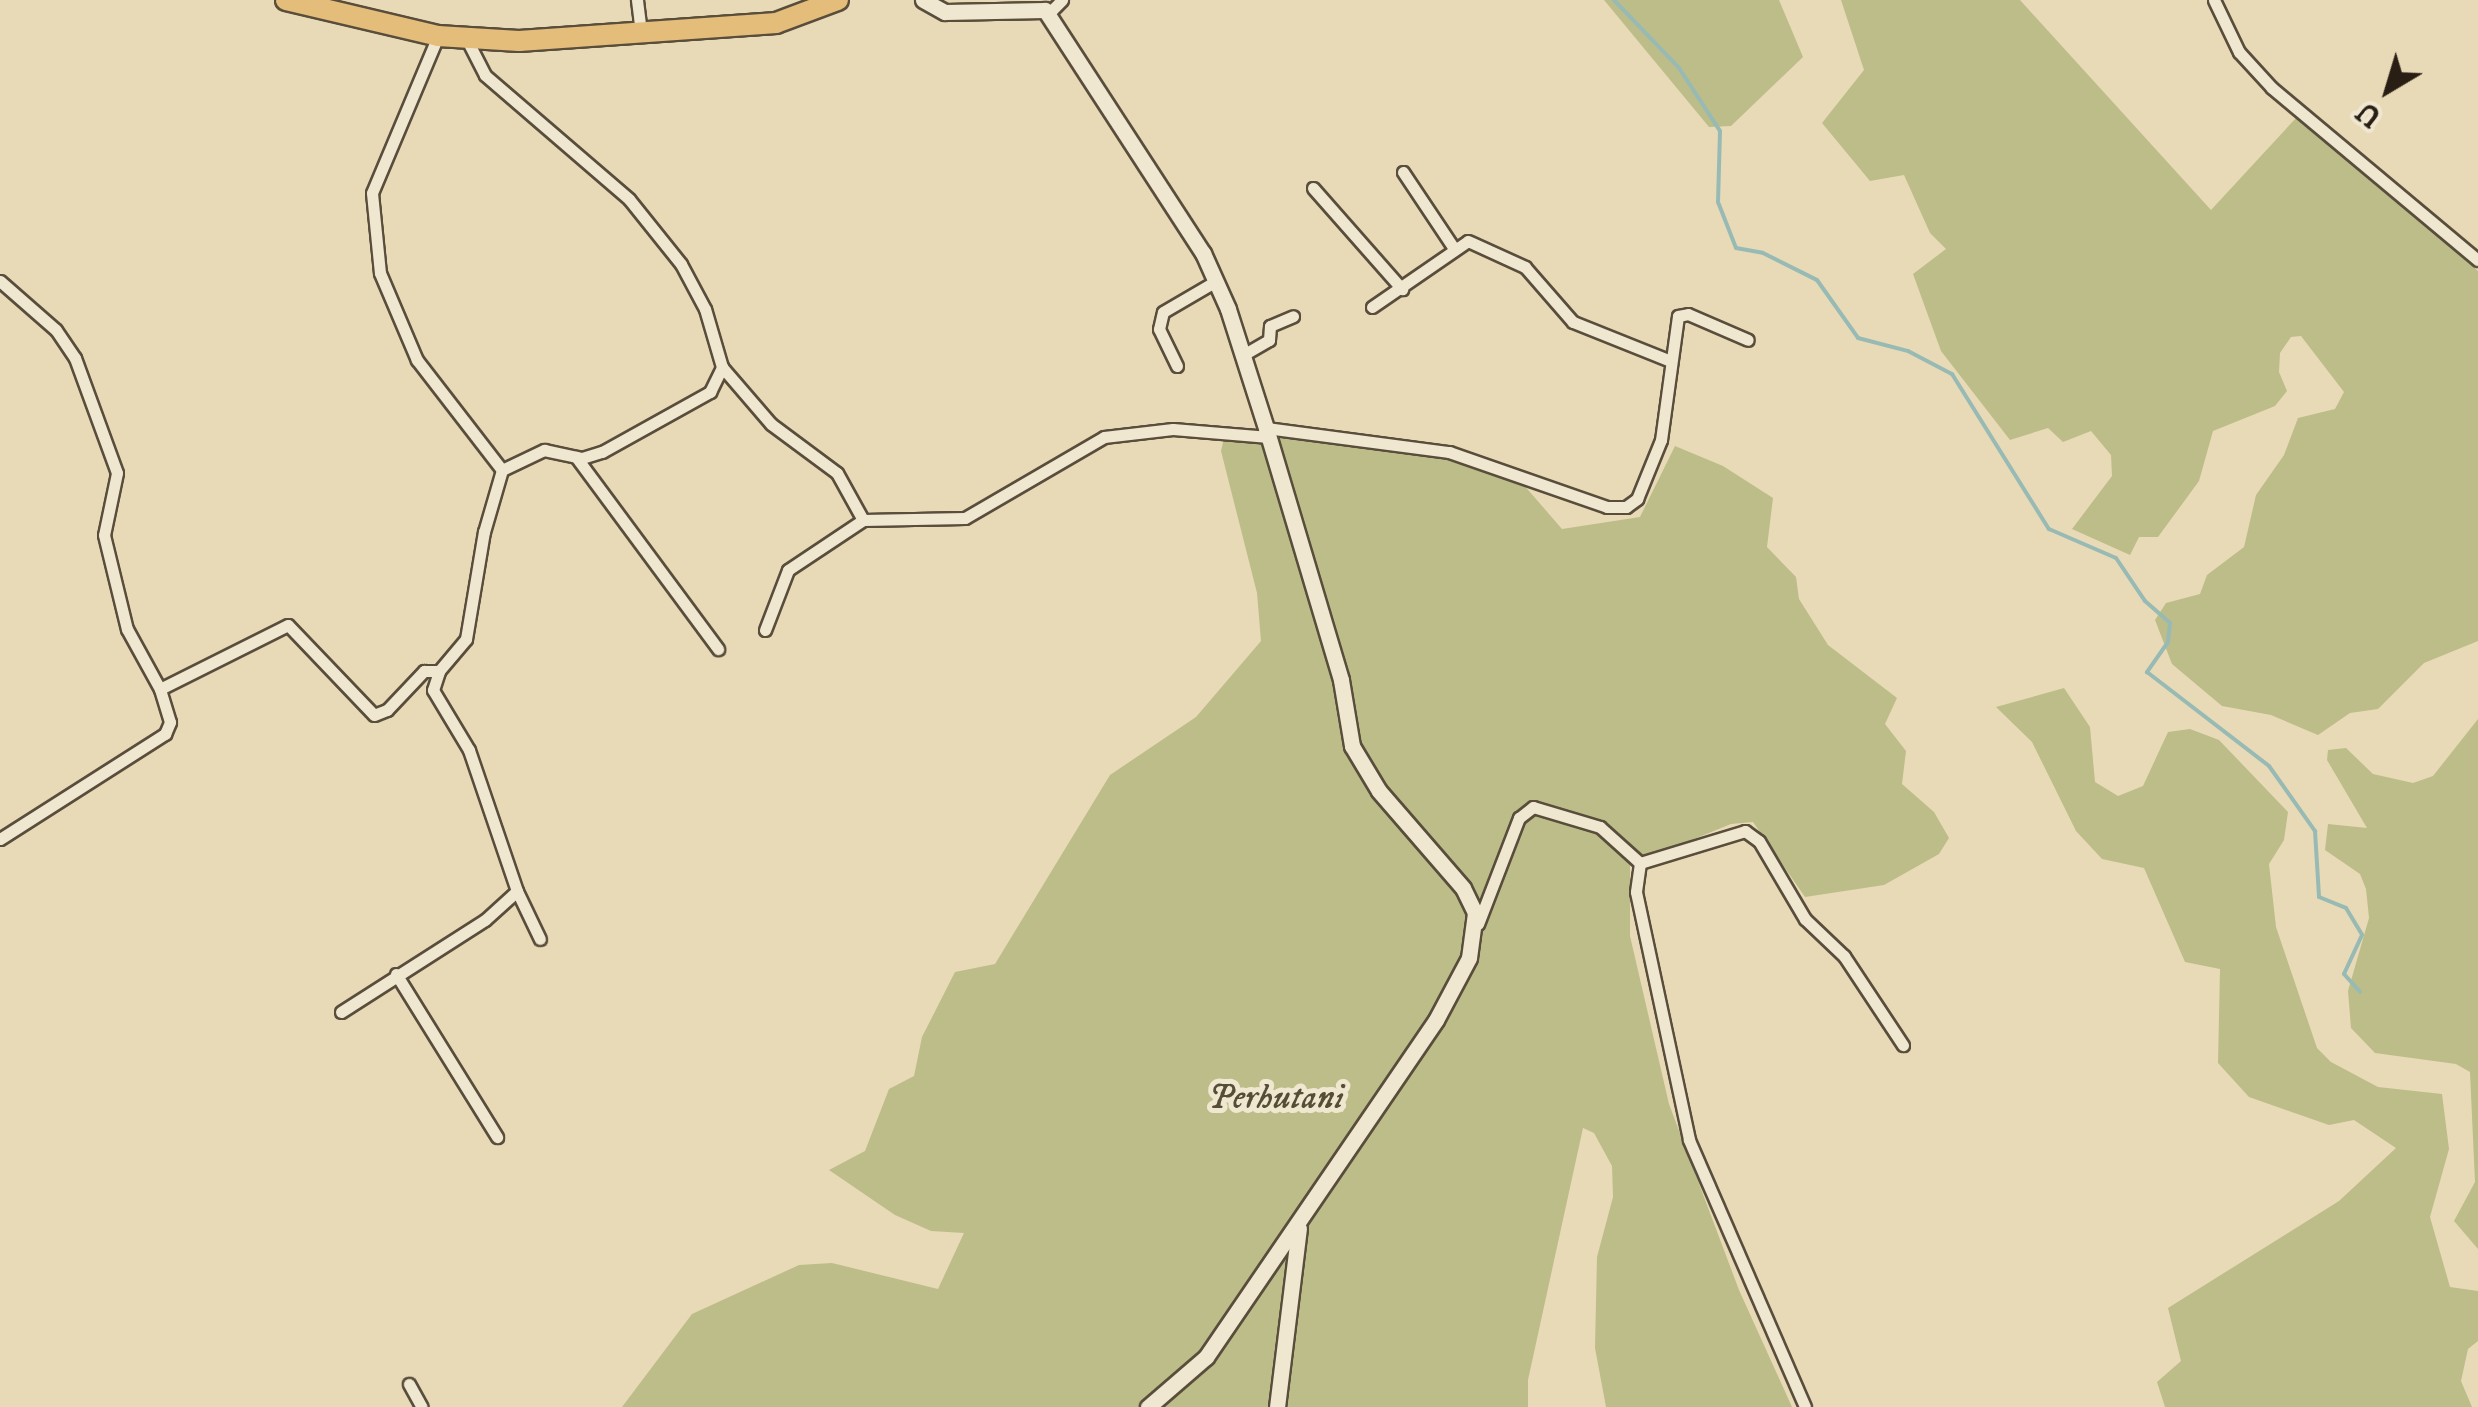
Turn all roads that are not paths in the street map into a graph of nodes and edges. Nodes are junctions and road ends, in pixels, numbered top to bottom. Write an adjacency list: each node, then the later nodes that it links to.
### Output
1 (287, 0): 9 (highway)
2 (636, 0): 8 (street)
3 (838, 0): 8 (highway)
4 (923, 0): 7 (street)
5 (1062, 0): 7 (street)
6 (2214, 0): 14 (street)
7 (1048, 14): 16 (street)
8 (641, 32): 10 (highway)
9 (438, 36): 10 (highway); 27 (street)
10 (468, 40): 24 (street)
11 (1403, 172): 13 (street)
12 (1313, 188): 17 (street)
13 (1453, 248): 17 (street); 22 (street)
14 (2478, 260)
15 (0, 281): 32 (street)
16 (1216, 281): 21 (street); 23 (street)
17 (1402, 289): 18 (street)
18 (1372, 308)
19 (1293, 316): 21 (street)
20 (1748, 340): 22 (street)
21 (1243, 355): 25 (street)
22 (1668, 360): 25 (street)
23 (1177, 366)
24 (722, 368): 26 (street); 28 (street)
25 (1268, 432): 28 (street); 36 (street)
26 (576, 457): 27 (street); 30 (street)
27 (502, 470): 31 (street)
28 (862, 520): 29 (street)
29 (765, 630)
30 (718, 649)
31 (439, 671): 32 (street); 35 (street)
32 (160, 688): 33 (street)
33 (0, 839)
34 (1640, 863): 36 (street); 40 (street); 47 (street)
35 (517, 891): 37 (street); 38 (street)
36 (1476, 931): 42 (street)
37 (540, 939)
38 (396, 974): 39 (street); 41 (street)
39 (340, 1012)
40 (1903, 1046)
41 (497, 1137)
42 (1300, 1222): 45 (street); 46 (street)
43 (409, 1384): 44 (street)
44 (422, 1407)
45 (1148, 1407)
46 (1277, 1407)
47 (1805, 1407)

